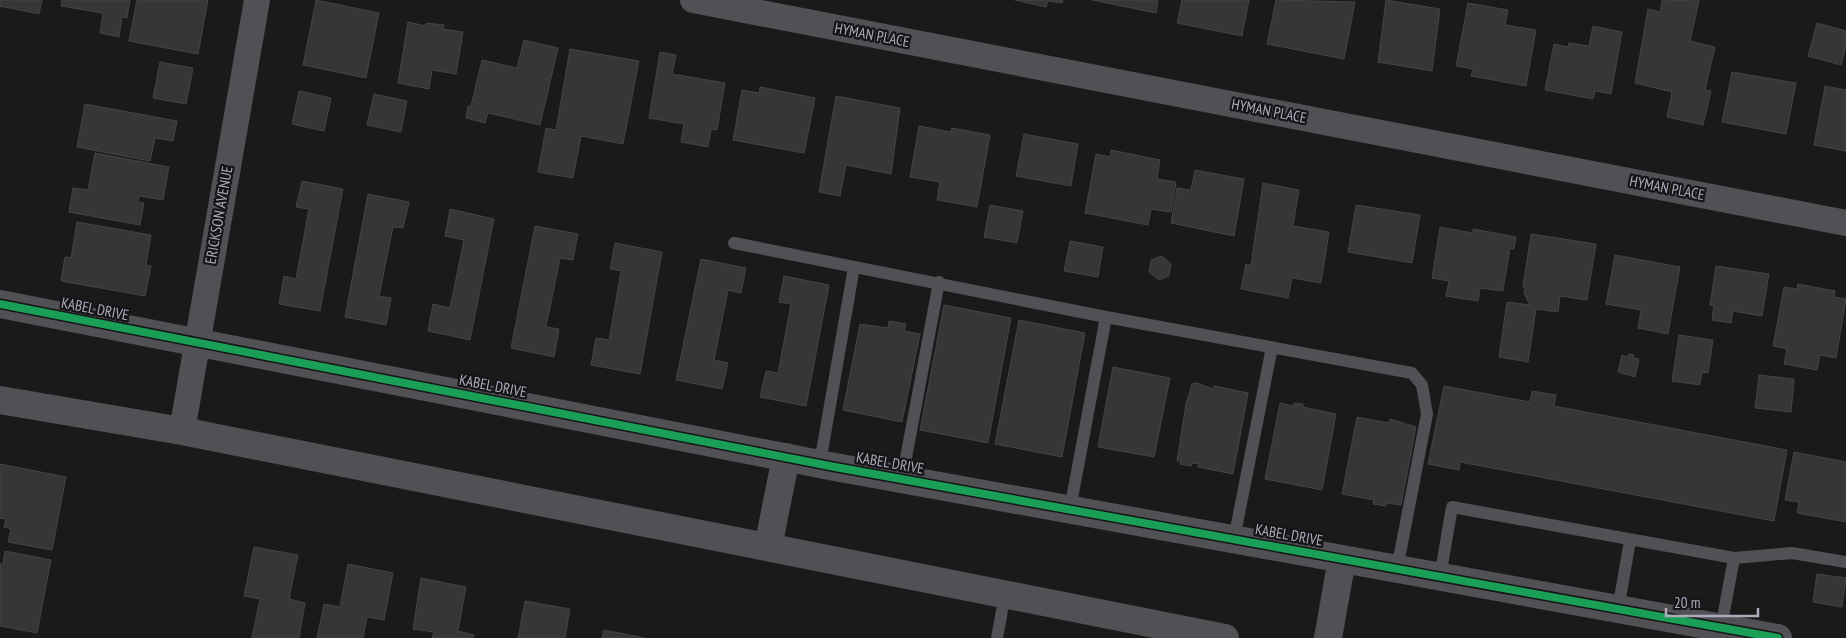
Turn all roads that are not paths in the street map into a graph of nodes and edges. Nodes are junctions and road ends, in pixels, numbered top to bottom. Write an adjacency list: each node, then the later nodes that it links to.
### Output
1 (257, 0): 9 (street, ERICKSON AVENUE)
2 (693, 0): 3 (street, HYMAN PLACE)
3 (1846, 222)
4 (734, 243): 5 (lane)
5 (854, 267): 6 (lane); 14 (lane)
6 (939, 282): 8 (lane); 15 (lane)
7 (0, 304): 9 (street, KABEL DRIVE)
8 (1106, 317): 10 (lane); 16 (lane)
9 (197, 343): 12 (street, ERICKSON AVENUE); 13 (street, KABEL DRIVE)
10 (1272, 347): 17 (lane); 23 (lane)
11 (0, 400): 12 (street)
12 (182, 431): 19 (street)
13 (786, 456): 14 (street, KABEL DRIVE); 19 (street)
14 (820, 463): 15 (street, KABEL DRIVE)
15 (902, 479): 16 (street, KABEL DRIVE)
16 (1070, 509): 17 (street, KABEL DRIVE)
17 (1234, 539): 21 (street, KABEL DRIVE)
18 (1630, 540): 20 (lane); 24 (lane); 26 (lane)
19 (768, 547): 25 (street)
20 (1734, 558): 22 (lane); 27 (lane)
21 (1342, 559): 23 (street, KABEL DRIVE); 30 (street)
22 (1846, 562)
23 (1397, 569): 24 (street, KABEL DRIVE)
24 (1440, 576): 26 (street, KABEL DRIVE)
25 (1005, 594): 28 (lane); 29 (street)
26 (1618, 609): 27 (street, KABEL DRIVE)
27 (1721, 628): 31 (street, KABEL DRIVE)
28 (997, 638)
29 (1225, 638)
30 (1328, 638)
31 (1778, 638)

